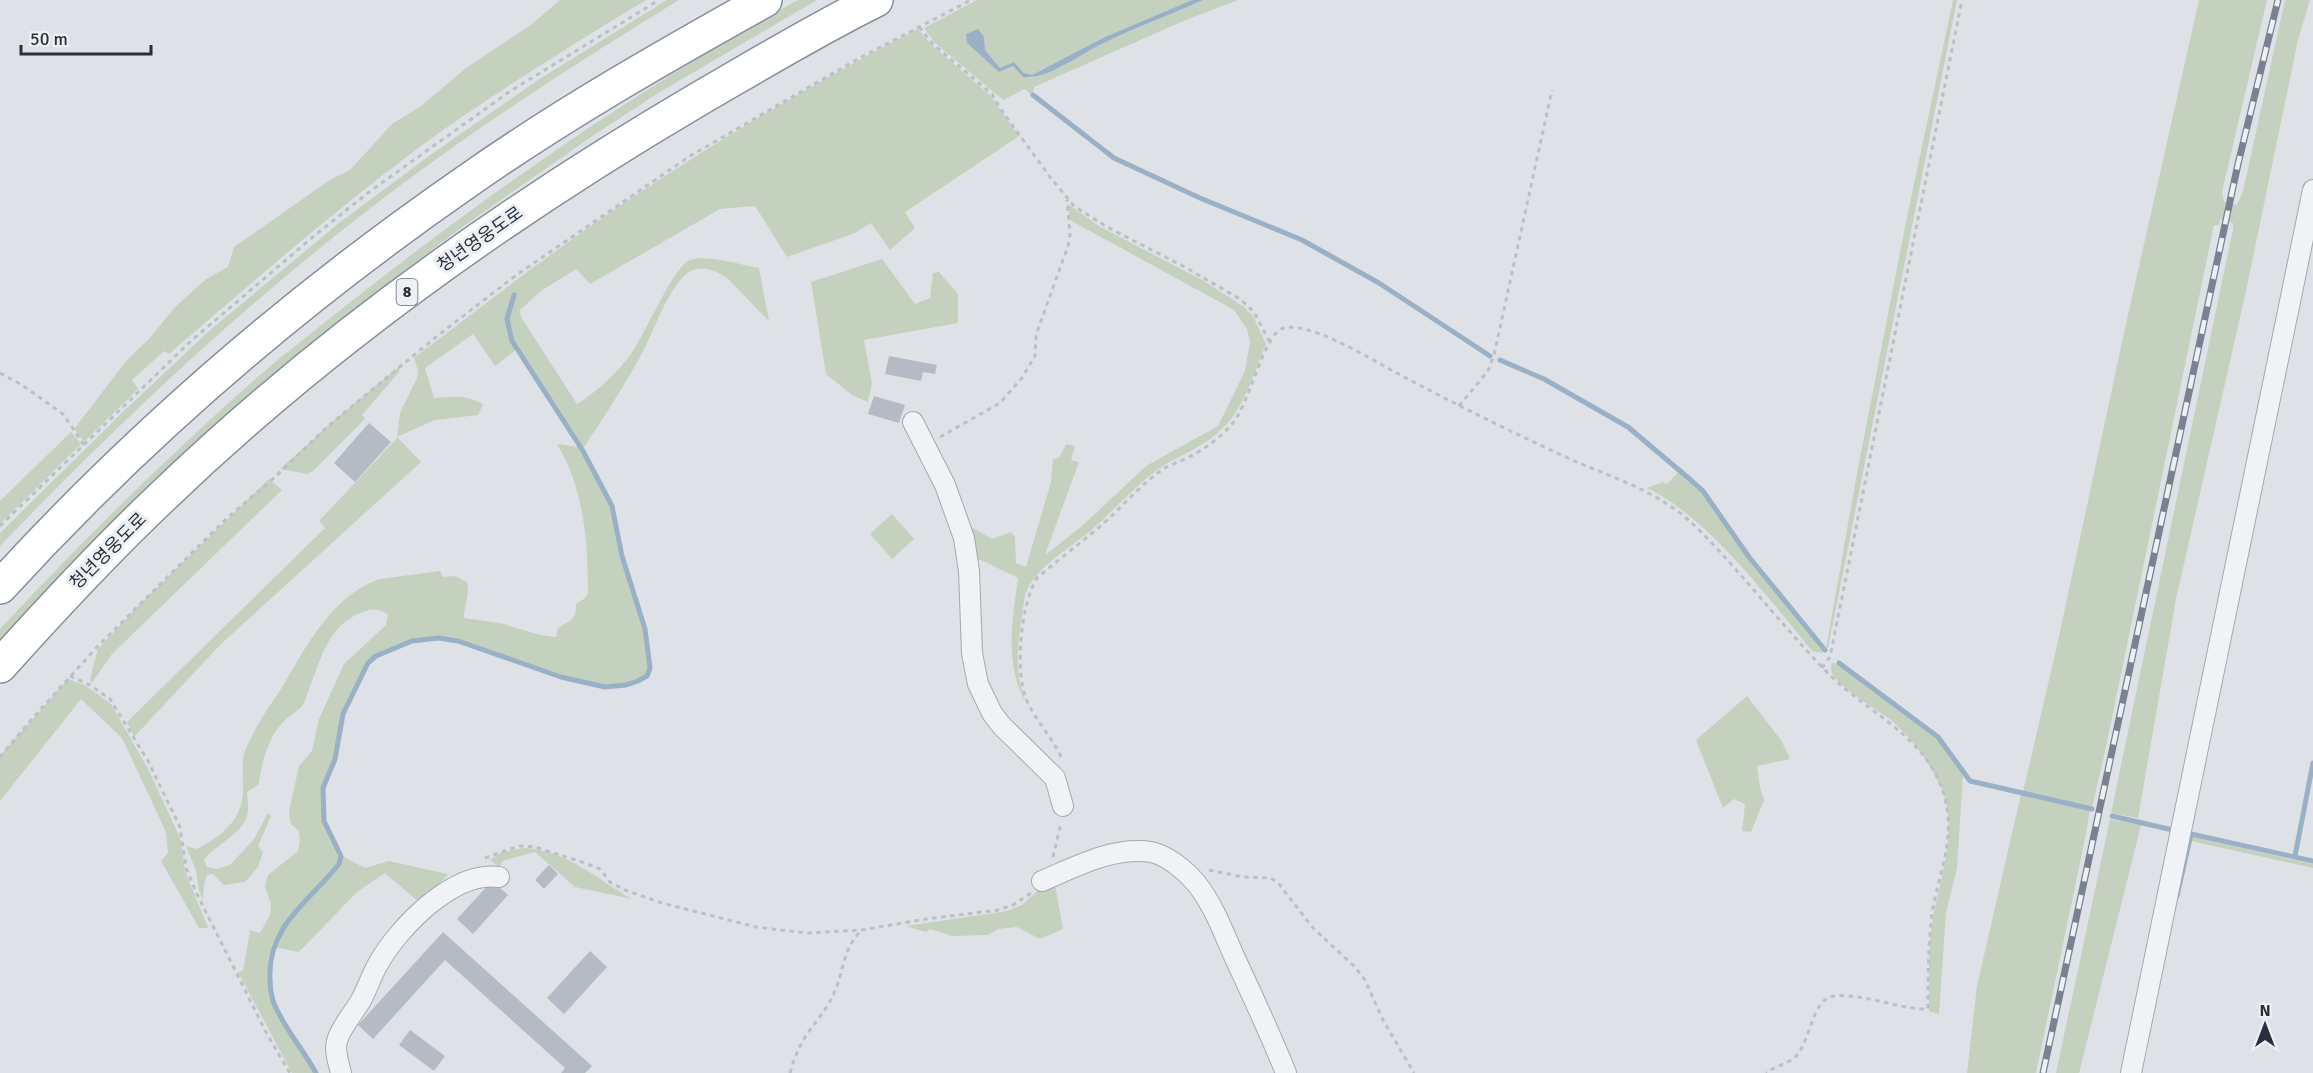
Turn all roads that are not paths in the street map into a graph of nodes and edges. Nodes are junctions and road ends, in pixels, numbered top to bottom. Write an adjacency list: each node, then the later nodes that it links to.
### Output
1 (765, 0): 5 (highway)
2 (876, 0): 6 (highway, 청년영웅도로 / 8)
3 (2313, 190): 12 (street)
4 (912, 422): 7 (street)
5 (0, 587)
6 (0, 666)
7 (1064, 806)
8 (499, 877): 10 (street)
9 (1042, 881): 11 (street)
10 (341, 1073)
11 (1286, 1073)
12 (2131, 1073)

